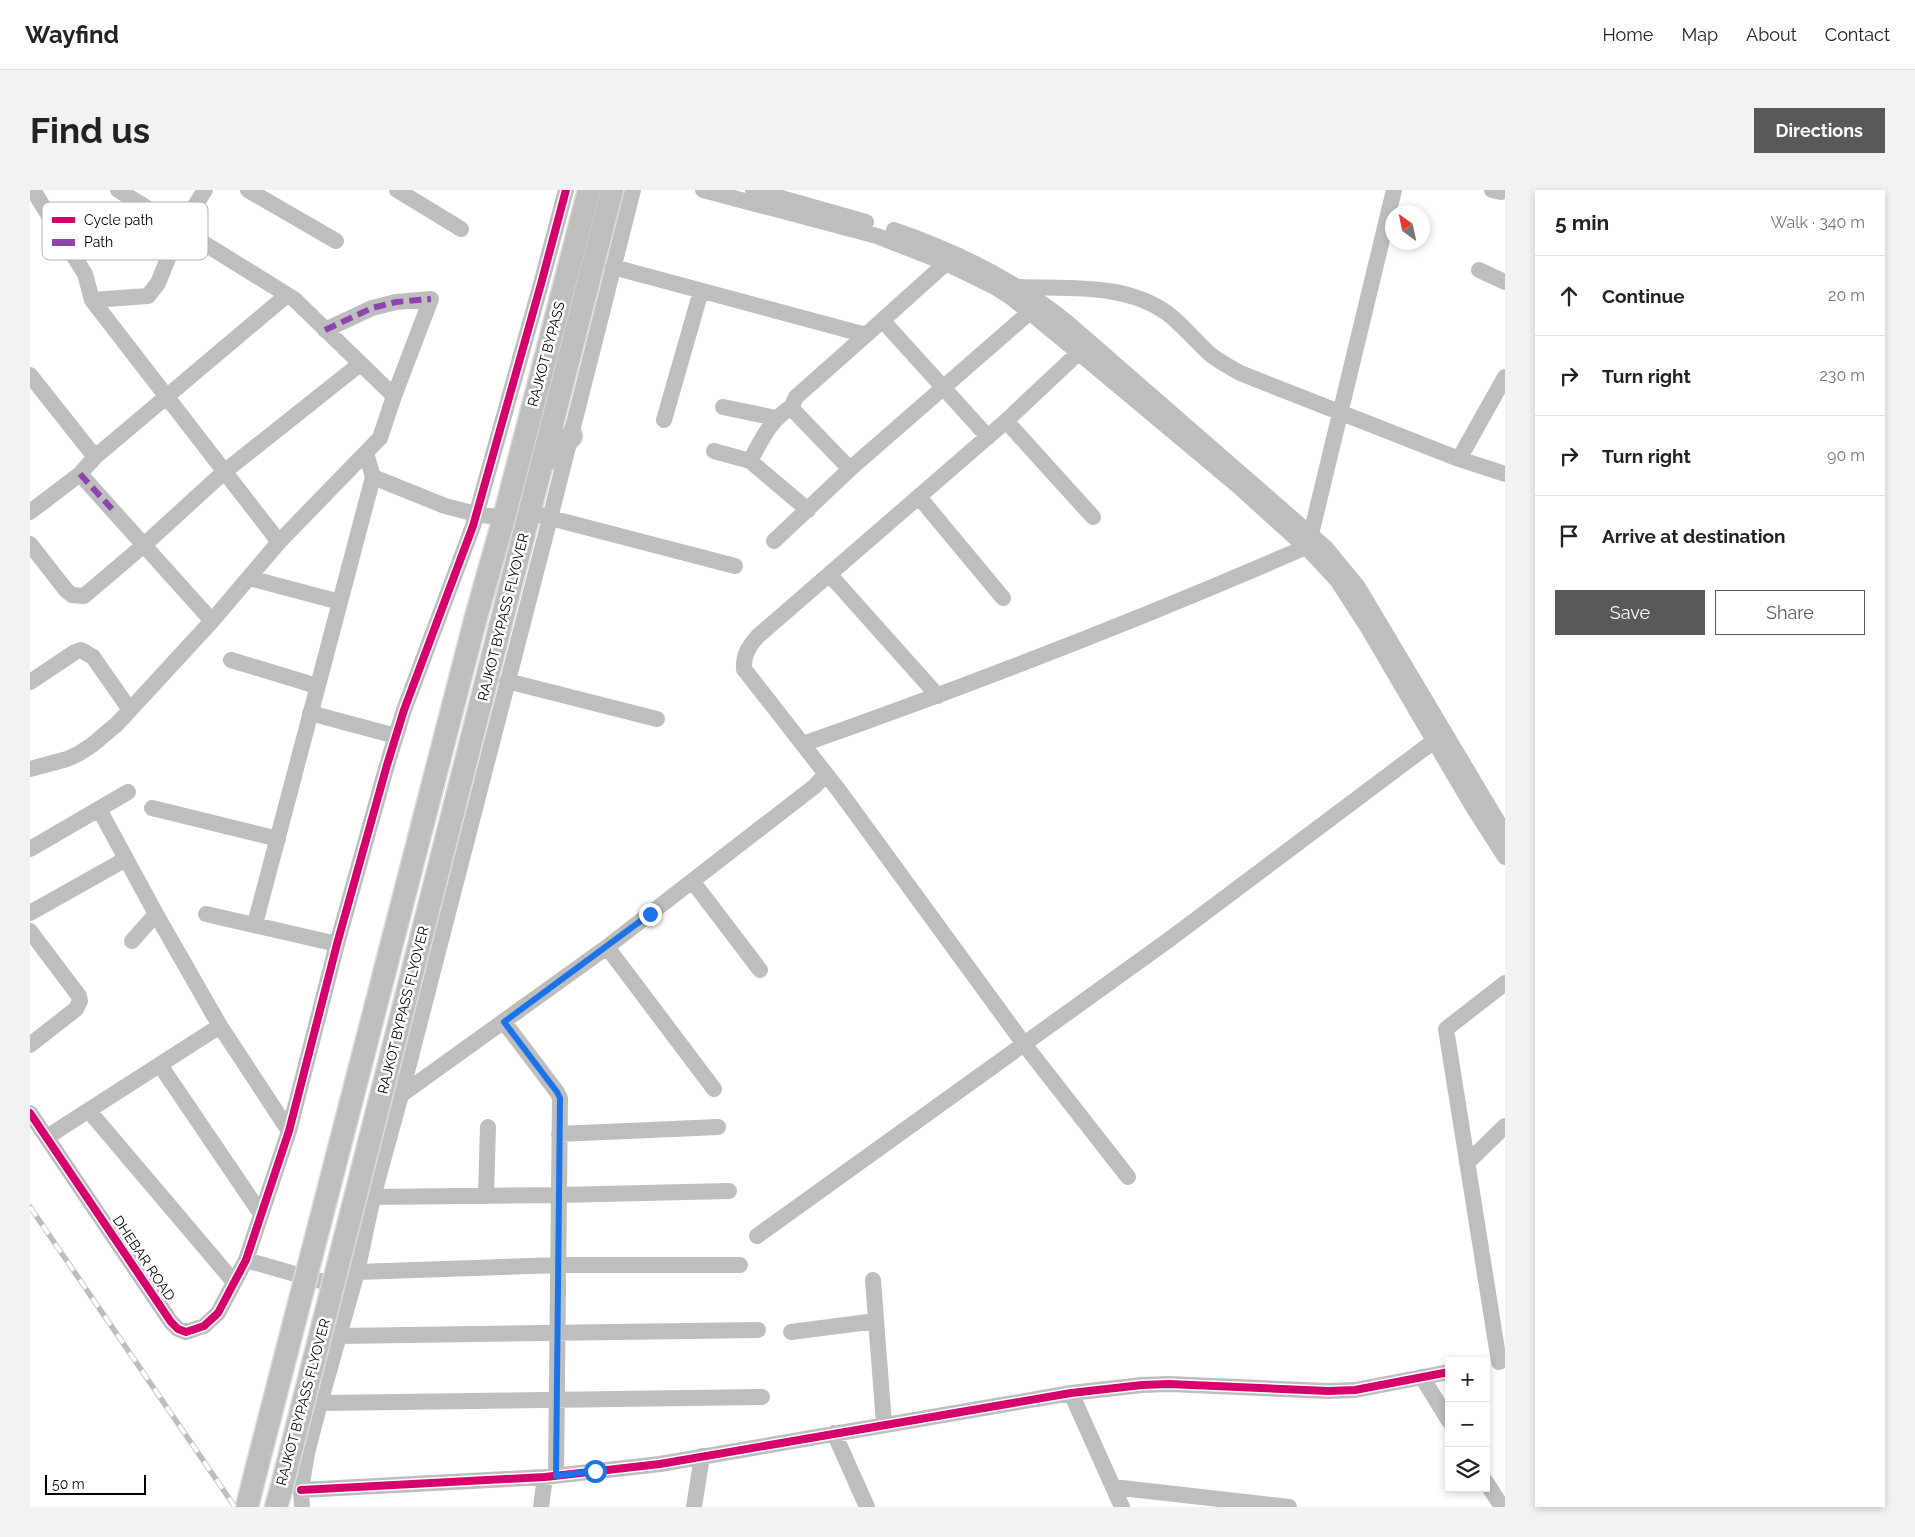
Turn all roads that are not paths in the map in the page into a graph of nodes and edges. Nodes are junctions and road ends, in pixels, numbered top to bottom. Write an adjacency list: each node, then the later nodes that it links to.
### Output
1 (118, 190): 13 (street)
2 (205, 190): 14 (street)
3 (248, 190): 17 (street)
4 (397, 190): 16 (street)
5 (566, 190): 63 (street, DHEBAR ROAD)
6 (589, 190): 66 (highway, RAJKOT BYPASS)
7 (612, 190): 54 (highway, RAJKOT BYPASS)
8 (633, 190): 22 (street)
9 (703, 190): 21 (street)
10 (753, 190): 25 (street)
11 (1394, 190): 43 (street)
12 (34, 196): 15 (street)
13 (137, 202)
14 (197, 202)
15 (42, 208)
16 (461, 229)
17 (336, 240)
18 (208, 246): 28 (street)
19 (75, 260): 29 (street)
20 (167, 260): 29 (street)
21 (946, 263): 26 (street); 31 (street)
22 (613, 267): 27 (street); 47 (street)
23 (1479, 270): 24 (street)
24 (1505, 282)
25 (1018, 286): 26 (street); 30 (street); 43 (street)
26 (995, 288): 30 (street)
27 (701, 292): 33 (street); 45 (street)
28 (287, 295): 32 (street); 40 (street)
29 (92, 300): 40 (street)
30 (1036, 307): 34 (street); 38 (street)
31 (883, 321): 33 (street); 38 (street)
32 (325, 330): 35 (street); 39 (street)
33 (866, 335): 41 (street)
34 (1084, 347): 46 (street); 67 (street)
35 (360, 364): 39 (street); 56 (street)
36 (30, 375): 51 (street)
37 (1505, 378): 52 (street)
38 (943, 388): 48 (street); 55 (street)
39 (394, 396): 50 (street)
40 (167, 397): 51 (street); 56 (street)
41 (792, 406): 44 (street); 55 (street)
42 (723, 407): 44 (street)
43 (1340, 413): 52 (street); 67 (street)
44 (776, 418): 53 (street)
45 (664, 420)
46 (1006, 421): 48 (street); 65 (street)
47 (571, 436): 54 (highway); 64 (street)
48 (988, 437): 60 (street)
49 (714, 451): 53 (street)
50 (366, 453): 59 (street); 68 (street)
51 (95, 457): 57 (street)
52 (1459, 459): 58 (street)
53 (750, 461): 61 (street)
54 (542, 464): 64 (highway, RAJKOT BYPASS)
55 (850, 469): 61 (street)
56 (224, 472): 68 (street); 71 (street)
57 (80, 474): 62 (street); 71 (street)
58 (1505, 474)
59 (373, 477): 63 (street); 77 (street)
60 (919, 497): 74 (street); 76 (street)
61 (808, 510): 69 (street)
62 (30, 512)
63 (476, 514): 66 (street); 87 (street, DHEBAR ROAD)
64 (540, 515): 73 (street); 80 (street); 162 (highway, RAJKOT BYPASS FLYOVER, bridge)
65 (1093, 517)
66 (504, 518): 161 (highway, RAJKOT BYPASS FLYOVER, bridge)
67 (1308, 540): 83 (street); 88 (street); 95 (street)
68 (279, 542): 75 (street)
69 (774, 542)
70 (30, 544): 72 (street)
71 (144, 544): 72 (street); 78 (street)
72 (36, 565)
73 (734, 566)
74 (830, 575): 83 (street); 89 (street)
75 (250, 578): 77 (street); 78 (street)
76 (1003, 598)
77 (340, 602): 82 (street)
78 (212, 621): 84 (street)
79 (231, 660): 82 (street)
80 (507, 680): 86 (street); 117 (street)
81 (30, 682): 84 (street)
82 (318, 686): 85 (street)
83 (938, 696): 89 (street)
84 (130, 710): 90 (street)
85 (310, 713): 87 (street); 96 (street)
86 (657, 719)
87 (396, 736): 107 (street, DHEBAR ROAD)
88 (1434, 741): 98 (street); 113 (street)
89 (803, 744): 91 (street)
90 (30, 769)
91 (826, 774): 100 (street); 113 (street)
92 (128, 792): 94 (street)
93 (152, 808): 96 (street)
94 (99, 809): 97 (street); 99 (street)
95 (1505, 834)
96 (278, 839): 104 (street)
97 (30, 849)
98 (1505, 857)
99 (126, 859): 101 (street); 102 (street)
100 (693, 882): 108 (street); 109 (street)
101 (30, 913)
102 (156, 914): 106 (street); 112 (street)
103 (206, 914): 104 (street)
104 (256, 924): 107 (street)
105 (30, 932): 114 (street)
106 (132, 941)
107 (337, 944): 123 (street, DHEBAR ROAD)
108 (607, 947): 111 (street); 116 (street)
109 (760, 970)
110 (1505, 983): 126 (street)
111 (504, 1022): 117 (street); 124 (street)
112 (220, 1026): 115 (street); 123 (street)
113 (1024, 1044): 127 (street); 133 (street)
114 (30, 1045)
115 (160, 1065): 118 (street); 132 (street)
116 (714, 1088)
117 (401, 1095): 131 (street)
118 (89, 1111): 125 (street); 139 (street)
119 (30, 1112): 125 (street, DHEBAR ROAD)
120 (1505, 1126): 126 (street)
121 (488, 1127): 129 (street)
122 (718, 1127): 124 (street)
123 (289, 1131): 132 (street, DHEBAR ROAD)
124 (559, 1134): 130 (street)
125 (47, 1137): 139 (street, DHEBAR ROAD)
126 (1467, 1163): 145 (street)
127 (1128, 1177)
128 (729, 1191): 130 (street)
129 (486, 1196): 130 (street); 131 (street)
130 (560, 1196): 135 (street)
131 (373, 1197): 137 (street)
132 (261, 1214): 134 (street, DHEBAR ROAD)
133 (757, 1236)
134 (246, 1260): 137 (street); 139 (street, DHEBAR ROAD)
135 (558, 1265): 136 (street); 137 (street); 143 (street)
136 (740, 1265)
137 (355, 1279): 144 (street)
138 (873, 1280): 140 (street)
139 (234, 1282)
140 (876, 1321): 142 (street); 153 (street)
141 (758, 1330): 143 (street)
142 (791, 1332)
143 (556, 1333): 144 (street); 150 (street)
144 (338, 1336): 151 (street)
145 (1497, 1363)
146 (1445, 1373): 147 (street)
147 (1422, 1377): 148 (street); 152 (street)
148 (1071, 1392): 153 (street); 157 (street)
149 (762, 1397): 150 (street)
150 (556, 1400): 151 (street); 156 (street)
151 (320, 1403): 159 (street)
152 (1445, 1414)
153 (884, 1424): 154 (street)
154 (834, 1433): 155 (street); 166 (street)
155 (702, 1456): 156 (street); 165 (street)
156 (550, 1476): 159 (street); 164 (street)
157 (1113, 1487): 160 (street); 167 (street)
158 (1490, 1488): 169 (street)
159 (301, 1490): 163 (street)
160 (1250, 1505): 168 (street)
161 (246, 1507)
162 (276, 1507)
163 (302, 1507)
164 (541, 1507)
165 (694, 1507)
166 (867, 1507)
167 (1122, 1507)
168 (1289, 1507)
169 (1502, 1507)

